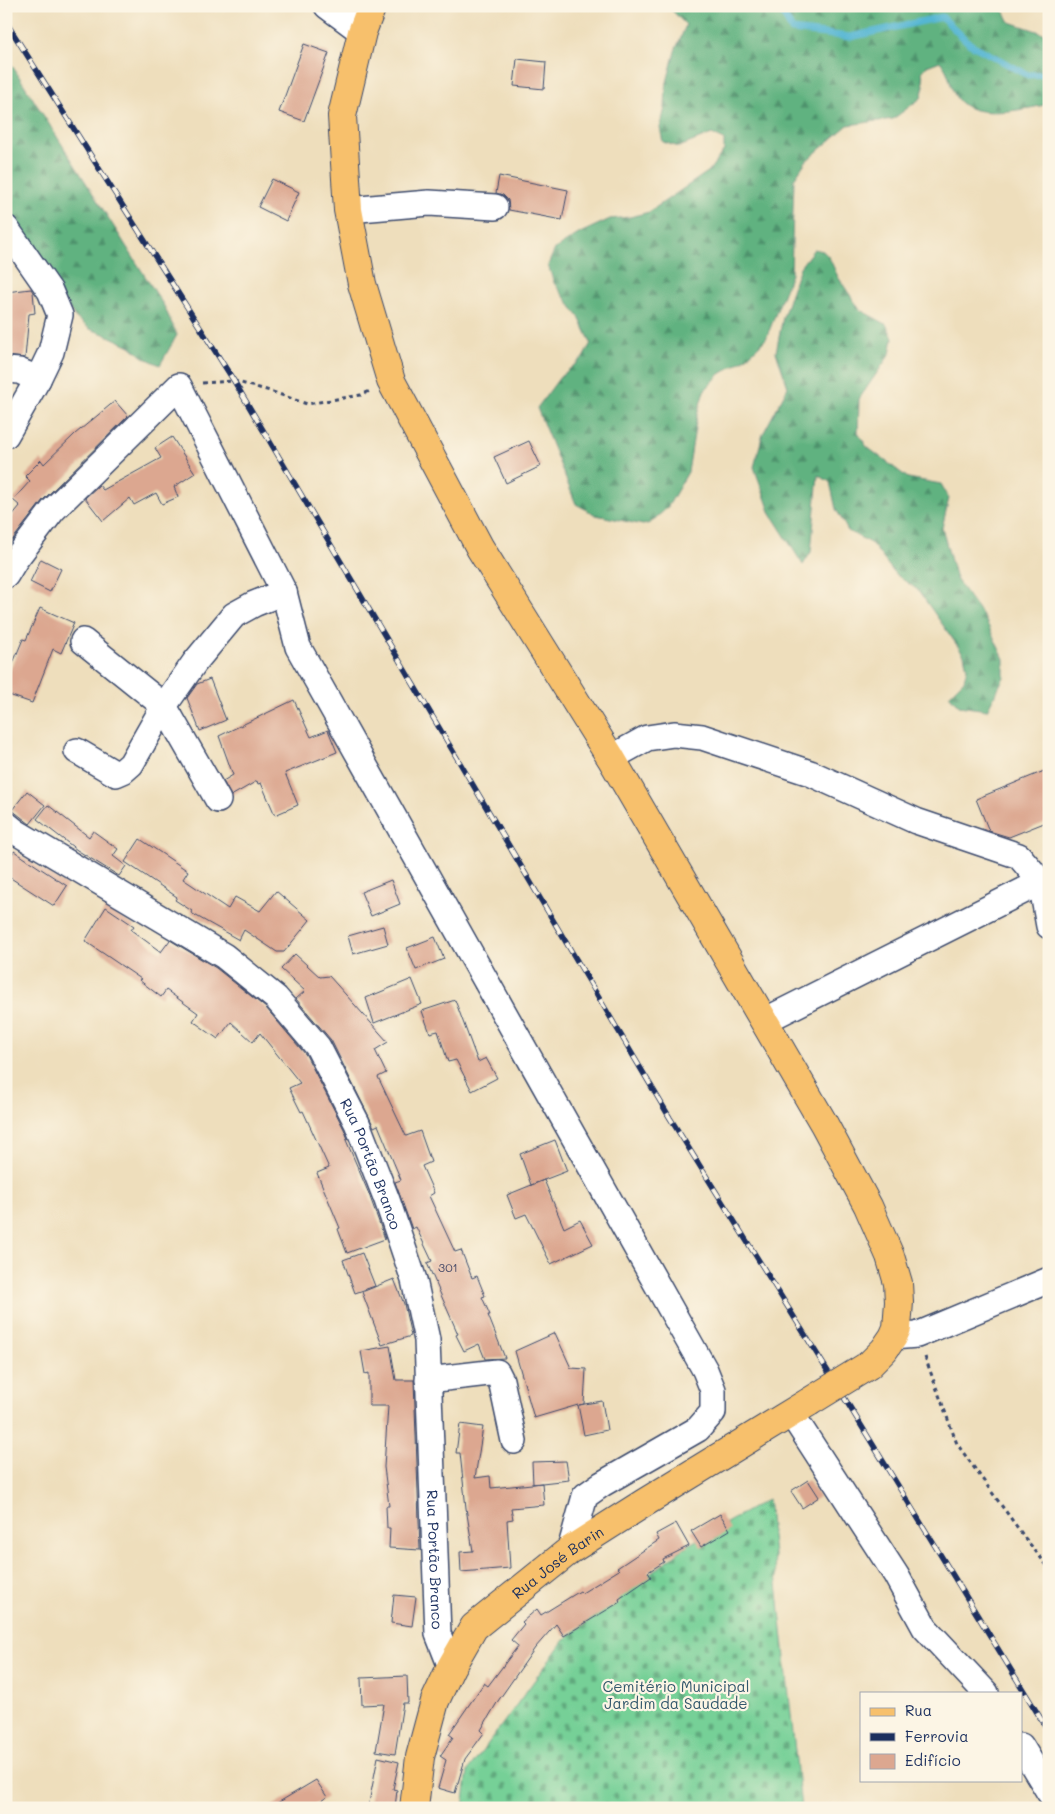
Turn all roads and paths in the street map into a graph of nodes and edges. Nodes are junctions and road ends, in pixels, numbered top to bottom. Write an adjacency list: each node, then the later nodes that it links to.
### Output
1 (327, 6): 3 (street)
2 (372, 6): 3 (main road)
3 (362, 32): 5 (main road)
4 (494, 207): 5 (street)
5 (348, 210): 9 (main road)
6 (6, 228): 8 (street)
7 (6, 370): 8 (street)
8 (38, 379): 11 (street)
9 (391, 381): 10 (path); 17 (main road)
10 (179, 386): 12 (street); 13 (street)
11 (6, 435)
12 (6, 575)
13 (284, 592): 15 (street); 28 (street)
14 (83, 641): 15 (street)
15 (164, 706): 16 (street); 18 (street)
16 (77, 751)
17 (611, 758): 20 (street); 22 (main road)
18 (218, 800)
19 (6, 824): 25 (street, Rua Portão Branco)
20 (1041, 882): 21 (street); 22 (street)
21 (1049, 926)
22 (764, 1021): 24 (main road)
23 (1049, 1280): 24 (street)
24 (905, 1336): 26 (main road, Rua José Barin, bridge); 29 (path)
25 (428, 1380): 27 (street); 30 (street, Rua Portão Branco)
26 (800, 1408): 28 (main road, Rua José Barin); 31 (street)
27 (514, 1441)
28 (570, 1550): 30 (main road, Rua José Barin)
29 (1049, 1568)
30 (451, 1667): 34 (main road, Rua José Barin)
31 (985, 1692)
32 (1022, 1748): 33 (street)
33 (1049, 1792)
34 (414, 1808)

